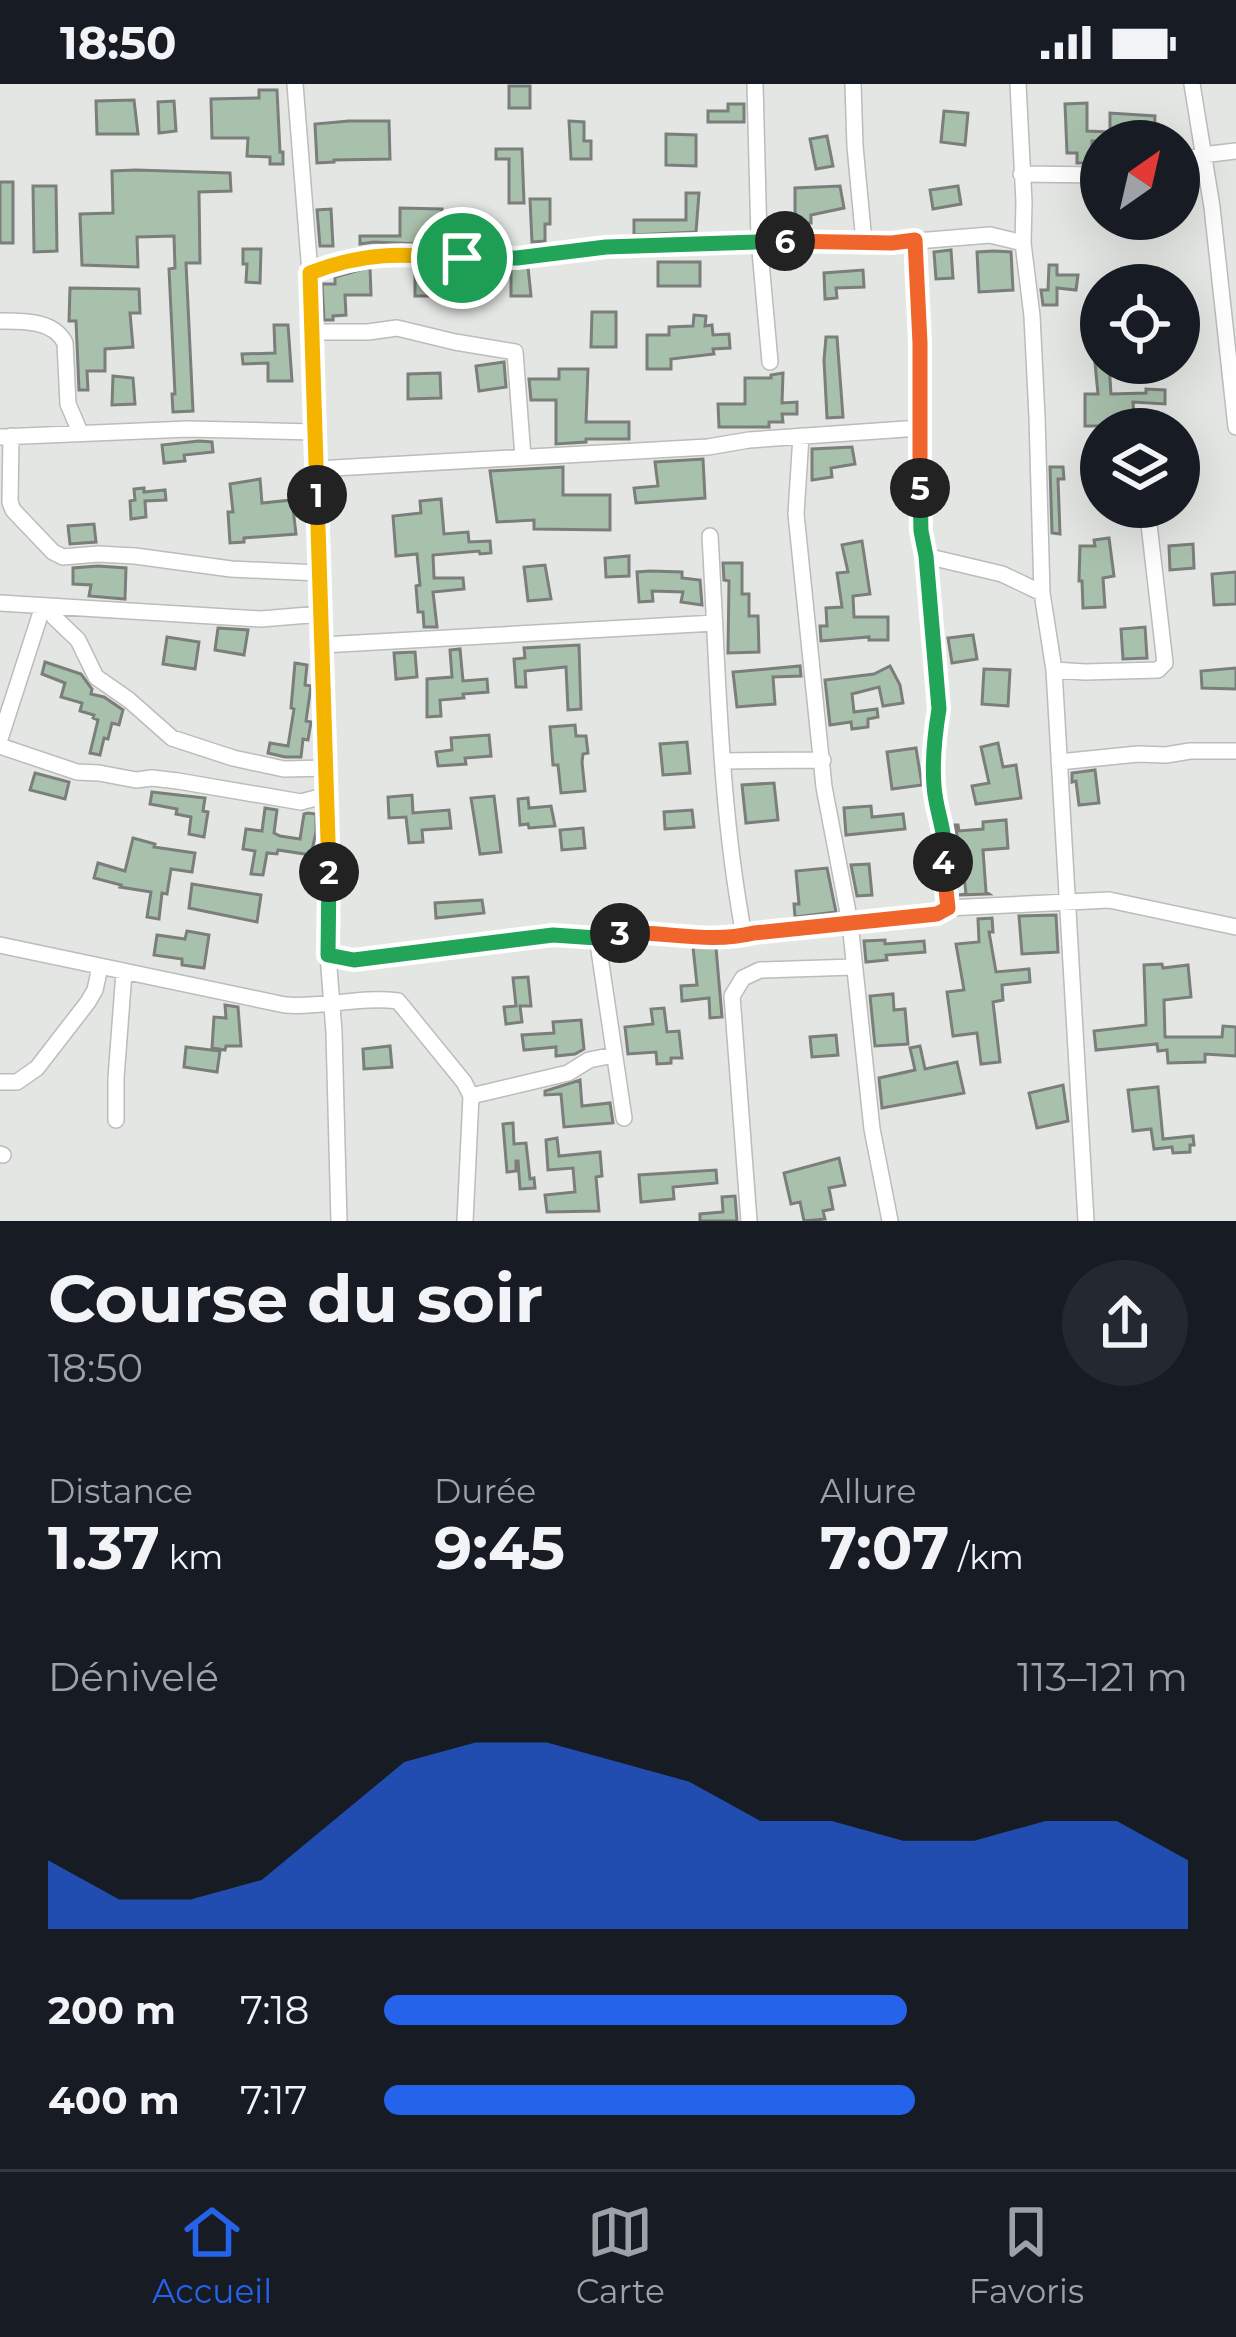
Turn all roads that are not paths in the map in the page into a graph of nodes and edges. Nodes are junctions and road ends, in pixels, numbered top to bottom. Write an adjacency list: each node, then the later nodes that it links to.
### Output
1 (296, 84): 16 (street)
2 (755, 84): 12 (street)
3 (853, 84): 14 (street)
4 (1018, 84): 8 (street)
5 (1192, 84): 7 (street)
6 (1236, 151): 7 (street)
7 (1202, 155): 20 (street)
8 (1021, 174): 9 (street); 10 (street)
9 (1080, 175)
10 (1024, 202): 11 (street); 15 (street)
11 (990, 235): 13 (street); 15 (street)
12 (759, 240): 14 (street); 16 (street); 19 (street)
13 (915, 240): 14 (street); 22 (street)
14 (864, 242)
15 (1023, 243): 33 (street)
16 (310, 273): 18 (street)
17 (0, 321): 23 (street)
18 (311, 332): 24 (street); 27 (street)
19 (770, 362)
20 (1234, 388): 21 (street)
21 (1236, 427)
22 (920, 428): 26 (street); 31 (street)
23 (80, 432): 24 (street); 25 (street)
24 (314, 432): 28 (street)
25 (5, 436): 32 (street)
26 (801, 436): 27 (street); 42 (street)
27 (524, 457): 28 (street)
28 (316, 469): 32 (street)
29 (1150, 528): 39 (street)
30 (710, 536): 37 (street)
31 (926, 556): 33 (street); 48 (street)
32 (319, 573): 36 (street)
33 (1042, 593): 39 (street)
34 (0, 603): 35 (street)
35 (47, 607): 36 (street); 40 (street); 45 (street)
36 (321, 614): 38 (street)
37 (715, 623): 38 (street); 43 (street)
38 (322, 646): 45 (street)
39 (1054, 670): 44 (street)
40 (0, 742): 46 (street)
41 (1236, 752): 44 (street)
42 (823, 760): 43 (street); 49 (street)
43 (723, 761): 51 (street)
44 (1059, 762): 47 (street)
45 (327, 768): 46 (street)
46 (326, 795): 54 (street)
47 (1066, 900): 48 (street); 50 (street); 68 (street)
48 (948, 908): 49 (street)
49 (850, 923): 51 (street); 55 (street)
50 (1236, 927)
51 (744, 935): 52 (street)
52 (597, 938): 54 (street); 59 (street)
53 (0, 945): 56 (street)
54 (328, 955): 58 (street)
55 (854, 967): 66 (street); 67 (street)
56 (100, 968): 57 (street); 60 (street)
57 (124, 972): 58 (street); 63 (street)
58 (332, 1001): 61 (street); 64 (street)
59 (614, 1055): 61 (street); 62 (street)
60 (0, 1082)
61 (471, 1096): 65 (street)
62 (624, 1118)
63 (116, 1120)
64 (339, 1221)
65 (465, 1221)
66 (749, 1221)
67 (890, 1221)
68 (1086, 1221)

